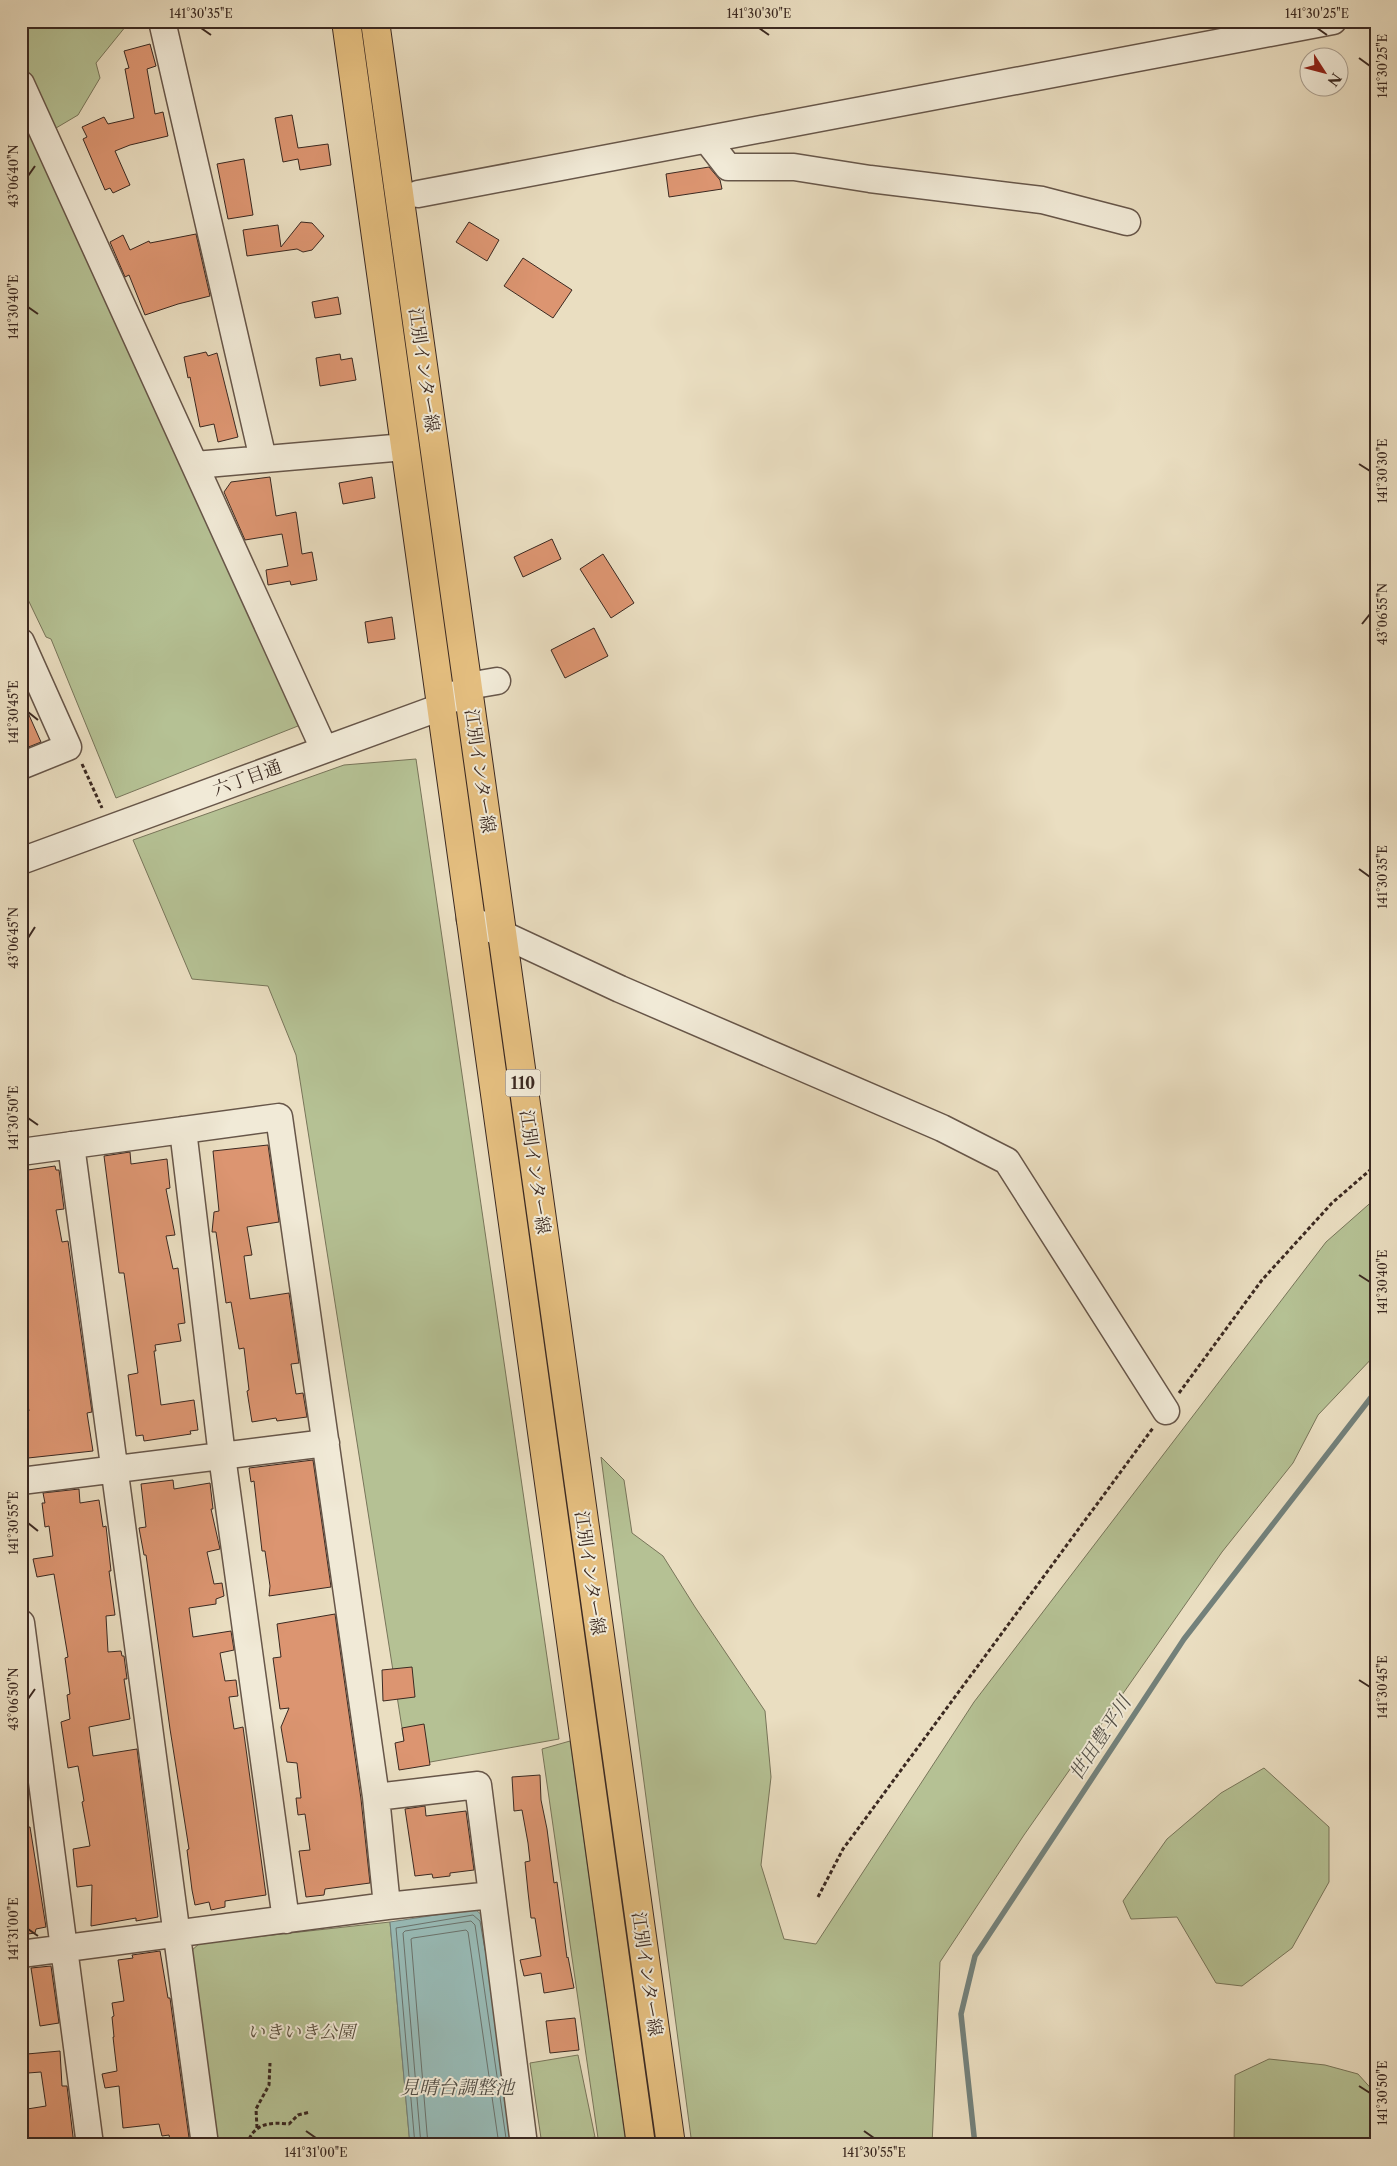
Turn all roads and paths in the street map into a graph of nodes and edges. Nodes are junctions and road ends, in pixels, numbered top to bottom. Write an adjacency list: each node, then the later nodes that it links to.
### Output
1 (162, 21): 10 (street)
2 (346, 21): 9 (main road, 江別インター線 / 110)
3 (375, 21): 14 (main road, 江別インター線 / 110)
4 (1333, 21): 6 (street)
5 (21, 84): 11 (street)
6 (707, 140): 7 (street); 8 (street)
7 (418, 194)
8 (1127, 222)
9 (405, 447): 10 (street); 15 (main road, 江別インター線 / 110)
10 (263, 459): 11 (street)
11 (195, 465): 16 (street)
12 (21, 642): 18 (street)
13 (497, 681): 14 (street)
14 (468, 686): 15 (street, 六丁目通); 22 (main road, 江別インター線 / 110)
15 (441, 706): 16 (street, 六丁目通); 21 (main road, 江別インター線 / 110)
16 (324, 750): 20 (street, 六丁目通)
17 (82, 765): 19 (path)
18 (21, 766)
19 (100, 804)
20 (21, 862)
21 (470, 919): 22 (street); 48 (main road, 江別インター線 / 110)
22 (503, 934): 27 (street); 49 (main road, 江別インター線 / 110)
23 (183, 1130): 24 (street); 28 (street); 29 (street)
24 (71, 1145): 25 (street); 30 (street)
25 (21, 1152)
26 (1376, 1165): 27 (path)
27 (1166, 1410): 35 (path)
28 (326, 1443): 29 (street); 33 (street)
29 (222, 1456): 30 (street); 37 (street)
30 (116, 1469): 31 (street); 38 (street)
31 (21, 1481)
32 (21, 1623): 39 (street)
33 (376, 1797): 34 (street); 36 (street)
34 (492, 1895): 36 (street); 47 (street)
35 (818, 1897)
36 (387, 1906): 37 (street)
37 (286, 1920): 38 (street)
38 (176, 1934): 39 (street); 45 (street)
39 (64, 1948): 40 (street); 44 (street)
40 (21, 1954)
41 (270, 2063): 43 (path)
42 (310, 2112): 43 (path)
43 (257, 2128): 46 (path)
44 (90, 2145)
45 (204, 2145)
46 (247, 2145)
47 (524, 2145)
48 (641, 2145)
49 (670, 2145)

